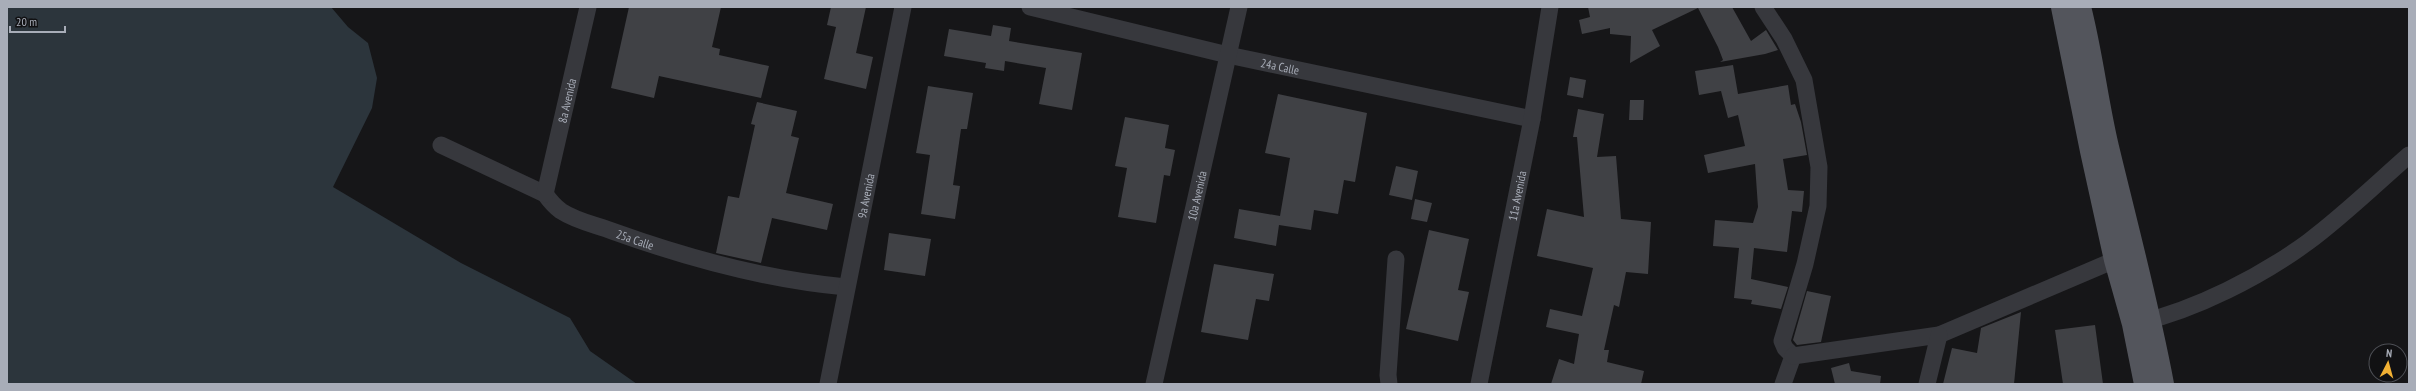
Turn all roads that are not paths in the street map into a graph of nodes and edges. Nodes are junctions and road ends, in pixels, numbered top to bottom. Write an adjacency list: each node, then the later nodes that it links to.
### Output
1 (588, 7): 13 (street, 8a Avenida)
2 (904, 7): 16 (street, 9a Avenida)
3 (1030, 7): 9 (street, 24a Calle)
4 (1239, 7): 9 (street, 10a Avenida)
5 (1550, 7): 10 (street, 11a Avenida)
6 (1763, 7): 19 (street)
7 (2062, 7): 15 (main road)
8 (2080, 7): 17 (main road)
9 (1228, 55): 10 (street, 24a Calle); 21 (street, 10a Avenida)
10 (1532, 119): 23 (street, 11a Avenida)
11 (441, 145): 13 (street, 25a Calle)
12 (2409, 155): 17 (street)
13 (545, 194): 16 (street, 25a Calle)
14 (1396, 259): 22 (street)
15 (2115, 260): 17 (main road); 18 (street)
16 (846, 287): 20 (street, 9a Avenida)
17 (2142, 322): 26 (main road); 27 (main road)
18 (1939, 335): 19 (street); 25 (street)
19 (1793, 356): 24 (street)
20 (828, 384)
21 (1154, 384)
22 (1389, 384)
23 (1479, 384)
24 (1783, 384)
25 (1927, 384)
26 (2145, 384)
27 (2163, 384)

